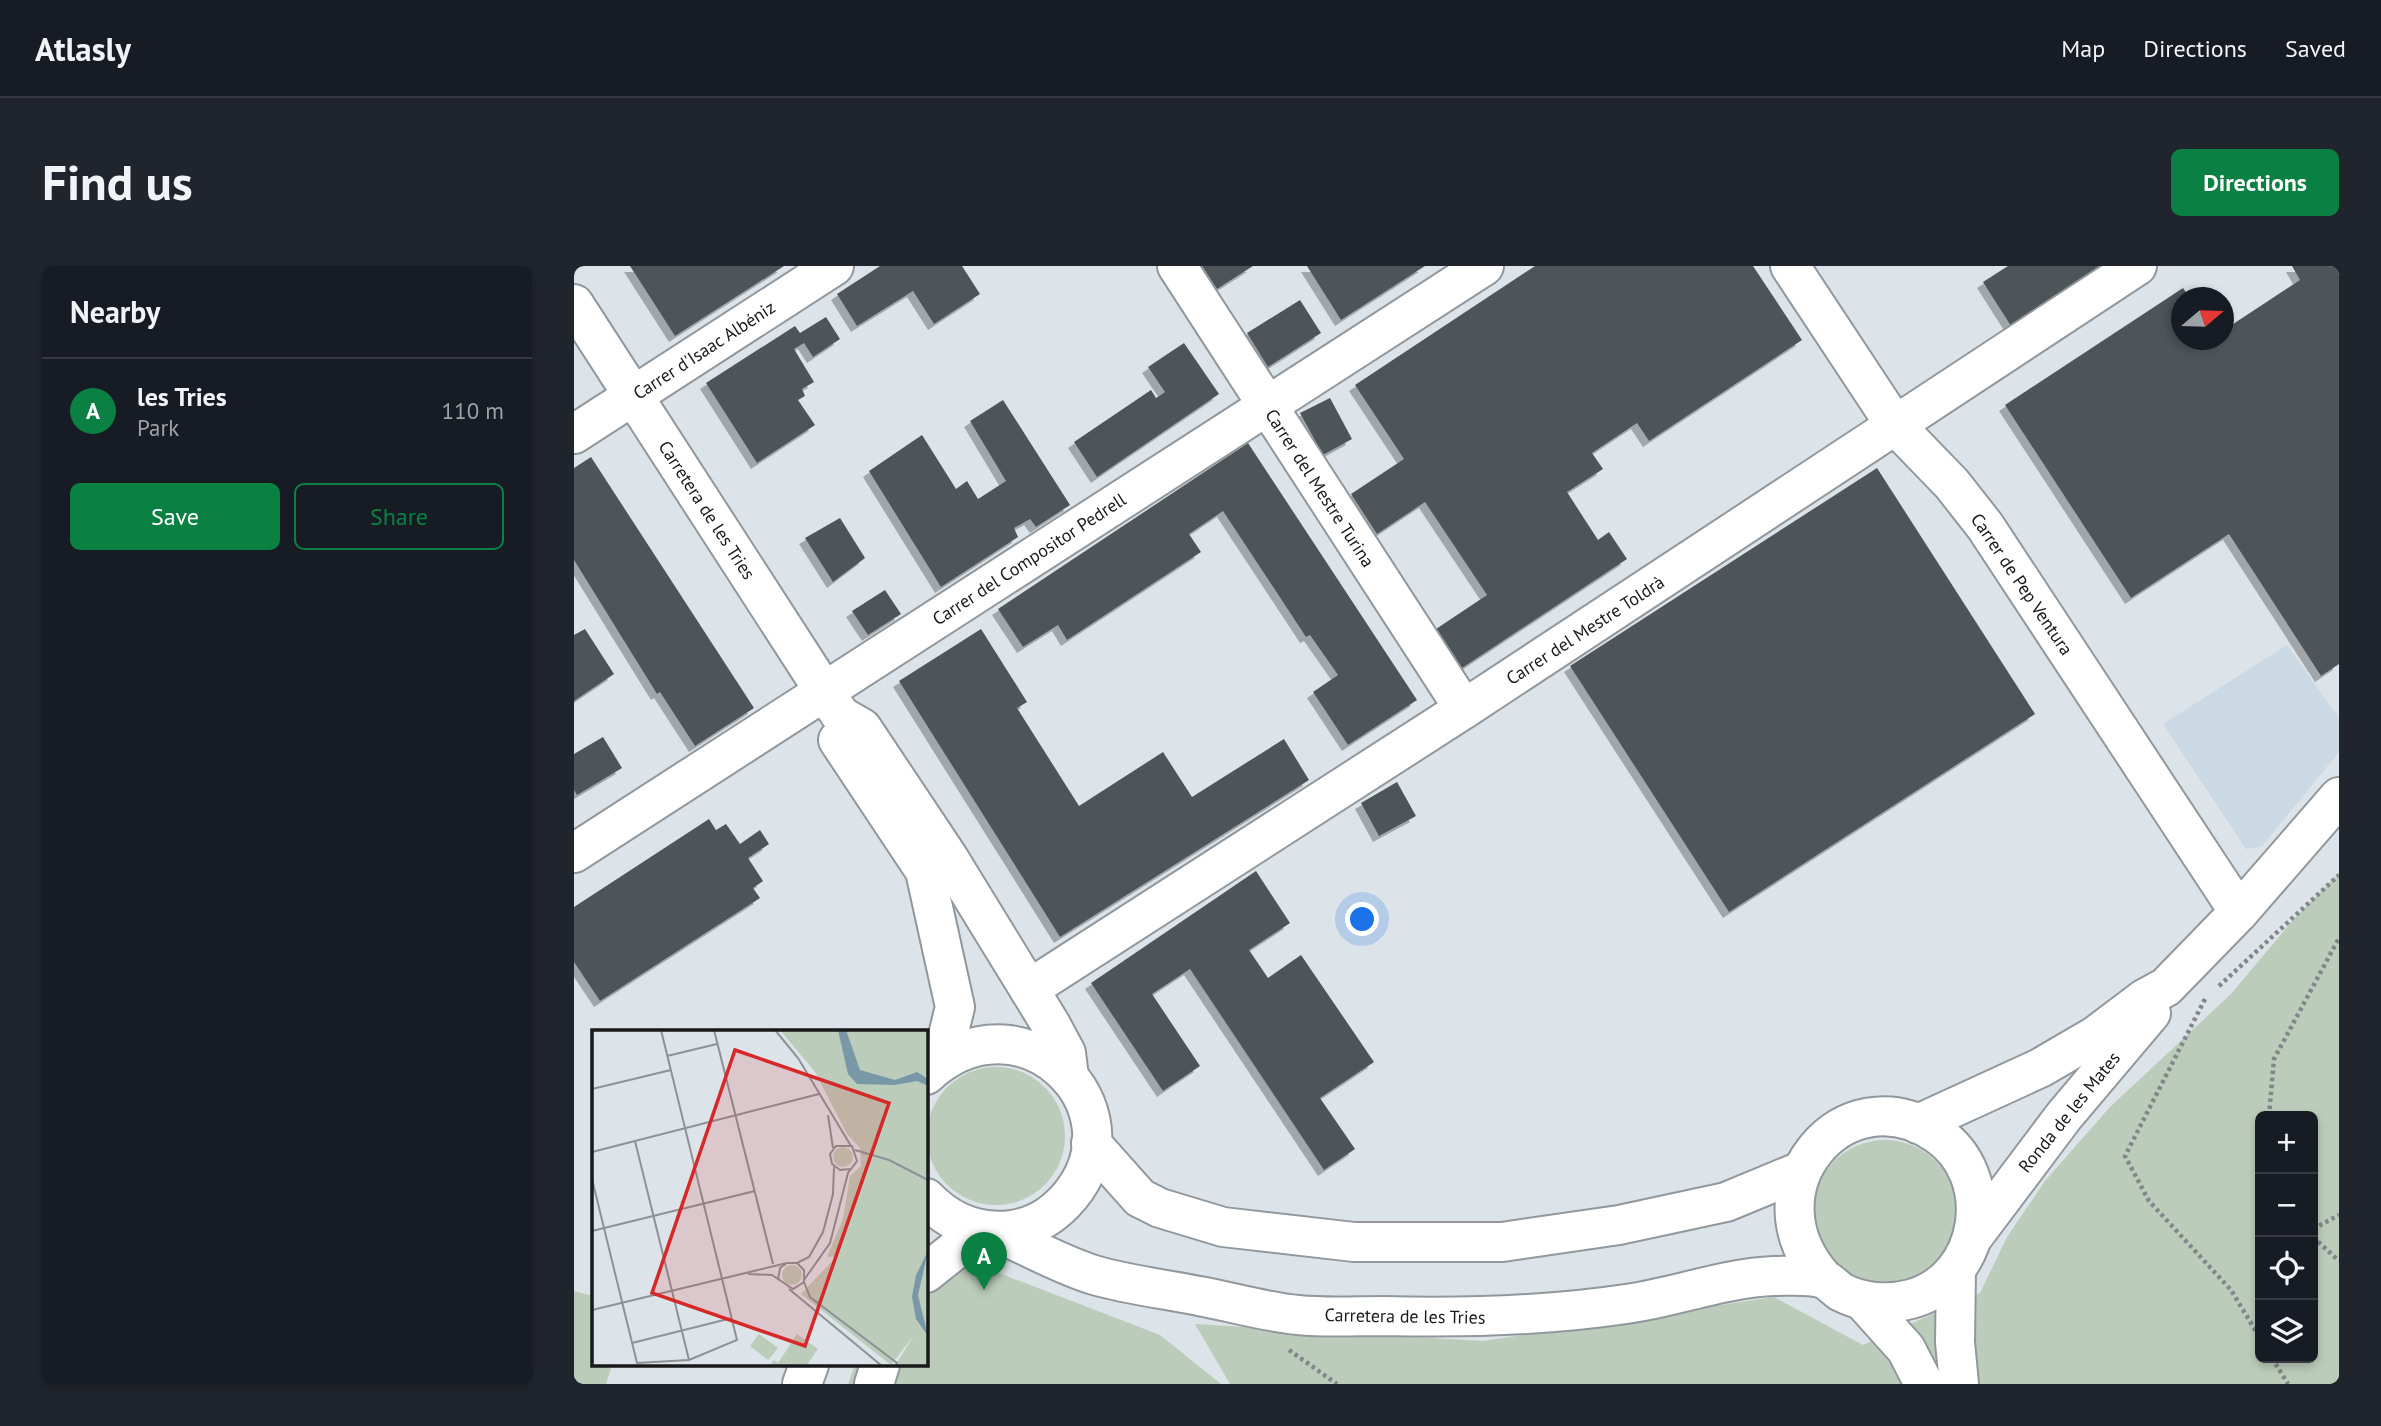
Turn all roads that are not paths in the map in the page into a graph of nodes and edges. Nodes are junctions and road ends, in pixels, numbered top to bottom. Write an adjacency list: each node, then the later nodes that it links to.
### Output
1 (834, 266): 7 (street, Carrer d'Isaac Albéniz)
2 (1177, 266): 8 (street, Carrer del Mestre Turina)
3 (1484, 266): 8 (street, Carrer del Compositor Pedrell)
4 (1790, 266): 9 (street, Carrer de Pep Ventura)
5 (2137, 266): 9 (street, Carrer del Mestre Toldrà)
6 (574, 304): 7 (street, Carretera de les Tries)
7 (634, 396): 10 (street, Carrer d'Isaac Albéniz); 11 (street, Carretera de les Tries)
8 (1267, 405): 11 (street, Carrer del Compositor Pedrell); 12 (street, Carrer del Mestre Turina)
9 (1895, 425): 12 (street, Carrer del Mestre Toldrà); 15 (street, Carrer de Pep Ventura)
10 (574, 434)
11 (833, 703): 14 (street, Carrer del Compositor Pedrell); 17 (street, Carretera de les Tries); 18 (street, Carretera de les Tries)
12 (1464, 709): 17 (street, Carrer del Mestre Toldrà)
13 (2339, 797): 15 (street, Ronda de les Mates)
14 (579, 838)
15 (2239, 912): 16 (street, Ronda de les Mates)
16 (2166, 987): 20 (street, Ronda de les Mates); 25 (street, Ronda de les Mates)
17 (1029, 989): 19 (street, Carretera de les Tries)
18 (934, 1068): 19 (street)
19 (1069, 1077): 21 (street)
20 (1918, 1124): 22 (street); 25 (street)
21 (1091, 1143): 22 (street); 24 (street)
22 (1801, 1171): 27 (street)
23 (928, 1200): 24 (street, Carretera de les Tries)
24 (988, 1231): 26 (street); 27 (street, Carretera de les Tries)
25 (1964, 1254): 28 (street); 34 (street)
26 (928, 1272)
27 (1824, 1279): 28 (street)
28 (1862, 1300): 33 (street)
29 (809, 1366): 31 (street)
30 (880, 1366): 32 (street)
31 (802, 1384)
32 (874, 1384)
33 (1924, 1384)
34 (1959, 1384)

